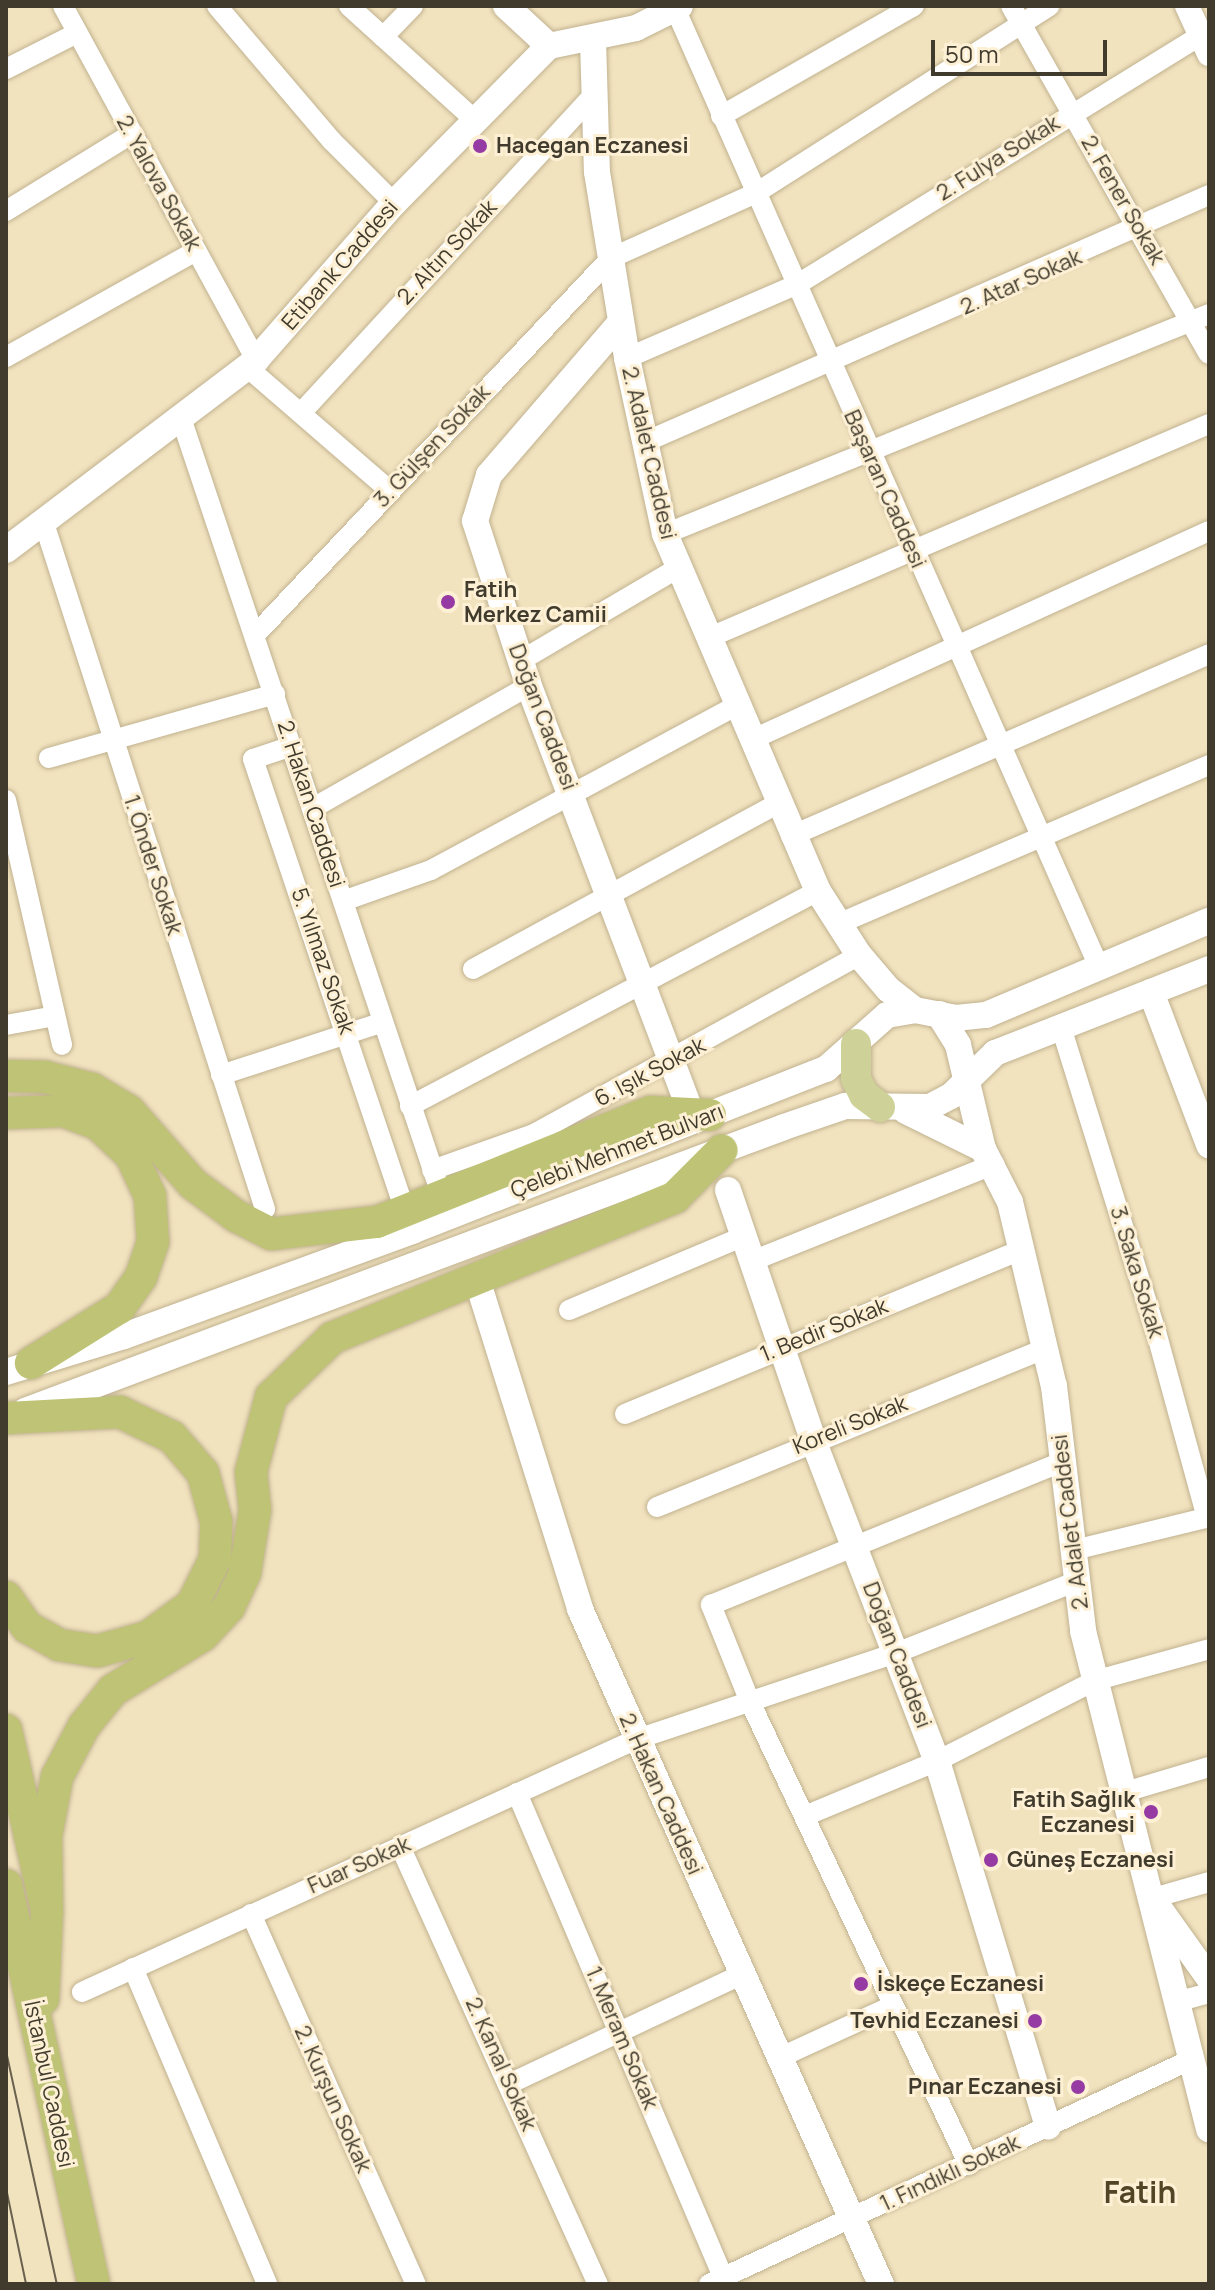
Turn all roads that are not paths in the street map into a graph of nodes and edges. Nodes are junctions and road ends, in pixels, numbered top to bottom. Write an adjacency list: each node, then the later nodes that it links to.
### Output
1 (63, 6): 11 (street, 2. Yalova Sokak)
2 (217, 6): 24 (street)
3 (349, 6): 12 (street)
4 (413, 6): 12 (street)
5 (506, 6): 15 (main road)
6 (914, 6): 19 (street)
7 (1049, 6): 10 (street)
8 (1187, 6): 14 (street)
9 (677, 7): 13 (main road); 19 (street, Başaran Caddesi)
10 (1016, 15): 18 (street, 2. Fener Sokak); 22 (street)
11 (77, 33): 16 (street); 21 (street, 2. Yalova Sokak)
12 (383, 37): 20 (street)
13 (593, 40): 15 (main road); 17 (main road, 2. Adalet Caddesi)
14 (1205, 44): 18 (street, 2. Fulya Sokak)
15 (549, 46): 20 (main road, Etibank Caddesi)
16 (6, 69)
17 (596, 92): 28 (main road, 2. Adalet Caddesi); 37 (street, 2. Altın Sokak)
18 (1073, 111): 26 (street, 2. Fener Sokak); 29 (street, 2. Fulya Sokak)
19 (721, 116): 22 (street, Başaran Caddesi)
20 (476, 121): 24 (main road, Etibank Caddesi)
21 (131, 134): 25 (street); 27 (street, 2. Yalova Sokak)
22 (756, 193): 28 (street); 29 (street, Başaran Caddesi)
23 (1209, 195): 26 (street, 2. Atar Sokak)
24 (394, 203): 35 (main road, Etibank Caddesi)
25 (6, 211)
26 (1140, 229): 30 (street, 2. Fener Sokak); 36 (street, 2. Atar Sokak)
27 (196, 251): 33 (street); 35 (street, 2. Yalova Sokak)
28 (611, 258): 31 (main road, 2. Adalet Caddesi); 42 (street, 3. Gülşen Sokak)
29 (798, 284): 34 (street, 2. Fulya Sokak); 36 (street, Başaran Caddesi)
30 (1200, 318): 32 (street, 2. Fener Sokak); 41 (street)
31 (621, 322): 34 (main road, 2. Adalet Caddesi); 53 (main road, Doğan Caddesi)
32 (1209, 354)
33 (6, 357)
34 (627, 358): 40 (main road, 2. Adalet Caddesi)
35 (251, 363): 37 (street); 38 (main road, Etibank Caddesi)
36 (831, 365): 40 (street, 2. Atar Sokak); 41 (street, Başaran Caddesi)
37 (301, 413): 42 (street)
38 (181, 418): 43 (main road, Etibank Caddesi); 49 (street, 2. Hakan Caddesi)
39 (1209, 424): 46 (street)
40 (645, 442): 45 (main road, 2. Adalet Caddesi)
41 (868, 452): 45 (street); 46 (street, Başaran Caddesi)
42 (390, 491): 49 (street, 3. Gülşen Sokak)
43 (43, 520): 47 (main road, Etibank Caddesi); 56 (street, 1. Önder Sokak)
44 (1209, 531): 51 (street)
45 (665, 534): 48 (main road, 2. Adalet Caddesi)
46 (912, 549): 50 (street); 51 (street, Başaran Caddesi)
47 (6, 550)
48 (678, 568): 50 (main road, 2. Adalet Caddesi); 53 (street)
49 (255, 635): 54 (street, 2. Hakan Caddesi)
50 (708, 638): 55 (main road, 2. Adalet Caddesi)
51 (954, 644): 57 (street); 58 (street, Başaran Caddesi)
52 (1209, 654): 58 (street)
53 (525, 673): 62 (main road, Doğan Caddesi); 65 (street)
54 (275, 694): 56 (street); 59 (street, 2. Hakan Caddesi)
55 (735, 706): 57 (main road, 2. Adalet Caddesi); 62 (street)
56 (112, 739): 60 (street); 88 (street, 1. Önder Sokak)
57 (751, 740): 64 (main road, 2. Adalet Caddesi)
58 (998, 743): 66 (street); 67 (street, Başaran Caddesi)
59 (292, 746): 65 (street, 2. Hakan Caddesi); 84 (street, 5. Yılmaz Sokak)
60 (49, 758)
61 (1209, 765): 67 (street)
62 (572, 793): 69 (main road, Doğan Caddesi); 70 (street)
63 (6, 800): 80 (street)
64 (777, 804): 66 (main road, 2. Adalet Caddesi); 69 (street)
65 (313, 808): 70 (street, 2. Hakan Caddesi)
66 (791, 836): 68 (main road, 2. Adalet Caddesi)
67 (1040, 840): 72 (street); 74 (street, Başaran Caddesi)
68 (818, 891): 72 (main road, 2. Adalet Caddesi); 77 (street)
69 (611, 898): 75 (street); 77 (main road, Doğan Caddesi)
70 (343, 901): 81 (street, 2. Hakan Caddesi)
71 (1209, 921): 74 (main road, Çelebi Mehmet Bulvarı)
72 (838, 924): 73 (main road, 2. Adalet Caddesi)
73 (864, 961): 79 (main road, 2. Adalet Caddesi); 85 (main road); 87 (street, 6. Işık Sokak)
74 (1099, 967): 79 (main road, Çelebi Mehmet Bulvarı)
75 (473, 969)
76 (1209, 969): 78 (main road, Çelebi Mehmet Bulvarı)
77 (643, 985): 87 (main road, Doğan Caddesi); 91 (street)
78 (1151, 992): 83 (main road, Çelebi Mehmet Bulvarı); 95 (main road)
79 (927, 1012): 85 (main road, Çelebi Mehmet Bulvarı); 90 (main road)
80 (55, 1016): 82 (street); 86 (street)
81 (383, 1022): 84 (street); 91 (street, 2. Hakan Caddesi)
82 (6, 1025)
83 (1061, 1027): 90 (main road, Çelebi Mehmet Bulvarı); 115 (street, 3. Saka Sokak)
84 (348, 1034): 88 (street); 101 (street, 5. Yılmaz Sokak)
85 (860, 1037): 92 (main road, Çelebi Mehmet Bulvarı); 93 (main road)
86 (62, 1045)
87 (673, 1062): 92 (main road, Doğan Caddesi); 98 (street, 6. Işık Sokak)
88 (221, 1075): 102 (street, 1. Önder Sokak)
89 (6, 1076): 92 (highway)
90 (966, 1076): 93 (main road, Çelebi Mehmet Bulvarı); 97 (main road, 2. Adalet Caddesi)
91 (410, 1106): 98 (street, 2. Hakan Caddesi)
92 (699, 1108): 109 (main road, Çelebi Mehmet Bulvarı)
93 (893, 1109): 96 (main road, Çelebi Mehmet Bulvarı); 97 (main road)
94 (6, 1113): 109 (highway)
95 (1209, 1145)
96 (722, 1150): 111 (main road, Çelebi Mehmet Bulvarı); 135 (highway)
97 (989, 1156): 103 (street); 104 (main road, 2. Adalet Caddesi)
98 (432, 1170): 100 (street, 2. Hakan Caddesi)
99 (728, 1190): 103 (main road, Doğan Caddesi)
100 (440, 1191)
101 (402, 1203)
102 (265, 1209)
103 (747, 1249): 106 (street); 107 (main road, Doğan Caddesi)
104 (1023, 1249): 107 (street, 1. Bedir Sokak); 108 (main road, 2. Adalet Caddesi)
105 (480, 1289): 125 (main road, 2. Hakan Caddesi)
106 (569, 1310)
107 (782, 1347): 110 (street, 1. Bedir Sokak); 112 (main road, Doğan Caddesi)
108 (1046, 1348): 112 (street, Koreli Sokak); 113 (main road, 2. Adalet Caddesi)
109 (19, 1368)
110 (625, 1414)
111 (6, 1418): 119 (highway)
112 (813, 1440): 114 (street, Koreli Sokak); 116 (main road, Doğan Caddesi)
113 (1063, 1461): 116 (street); 117 (main road, 2. Adalet Caddesi)
114 (657, 1507)
115 (1208, 1518): 117 (street)
116 (855, 1547): 121 (main road, Doğan Caddesi); 123 (street)
117 (1074, 1550): 118 (main road, 2. Adalet Caddesi)
118 (1077, 1581): 121 (street, Fuar Sokak); 122 (main road, 2. Adalet Caddesi)
119 (6, 1597)
120 (1209, 1649): 122 (street)
121 (896, 1653): 123 (street, Fuar Sokak); 126 (main road, Doğan Caddesi)
122 (1094, 1681): 126 (street); 128 (main road, 2. Adalet Caddesi)
123 (750, 1702): 125 (street, Fuar Sokak); 130 (street)
124 (6, 1730): 135 (highway)
125 (637, 1739): 129 (street, Fuar Sokak); 138 (main road, 2. Hakan Caddesi)
126 (937, 1761): 130 (street); 149 (main road, Doğan Caddesi)
127 (1209, 1767): 128 (street)
128 (1125, 1792): 134 (main road, 2. Adalet Caddesi)
129 (517, 1793): 131 (street, Fuar Sokak); 144 (street, 1. Meram Sokak)
130 (805, 1816): 143 (street)
131 (400, 1846): 136 (street, Fuar Sokak); 148 (street, 2. Kanal Sokak)
132 (1209, 1882): 134 (street)
133 (6, 1885): 145 (highway, İstanbul Caddesi)
134 (1153, 1898): 139 (main road, 2. Adalet Caddesi); 142 (main road, 2. Adalet Caddesi)
135 (47, 1911): 145 (highway)
136 (251, 1914): 137 (street, Fuar Sokak); 156 (street, 2. Kurşun Sokak)
137 (133, 1968): 140 (street, Fuar Sokak); 155 (street)
138 (741, 1975): 144 (street); 146 (main road, 2. Hakan Caddesi)
139 (1209, 1978)
140 (82, 1992)
141 (1209, 1993): 142 (street)
142 (1176, 2002): 147 (main road, 2. Adalet Caddesi)
143 (892, 2006): 146 (street); 151 (street)
144 (621, 2034): 148 (street); 153 (street, 1. Meram Sokak)
145 (41, 2047): 154 (highway, İstanbul Caddesi)
146 (781, 2057): 152 (main road, 2. Hakan Caddesi)
147 (1190, 2060): 149 (street, 1. Fındıklı Sokak); 150 (main road, 2. Adalet Caddesi)
148 (511, 2083): 157 (street, 2. Kanal Sokak)
149 (1048, 2127): 151 (street, 1. Fındıklı Sokak)
150 (1209, 2129)
151 (969, 2165): 152 (street, 1. Fındıklı Sokak)
152 (853, 2218): 153 (street, 1. Fındıklı Sokak); 158 (main road, 2. Hakan Caddesi)
153 (720, 2282)
154 (94, 2284)
155 (267, 2284)
156 (416, 2284)
157 (598, 2284)
158 (881, 2284)

